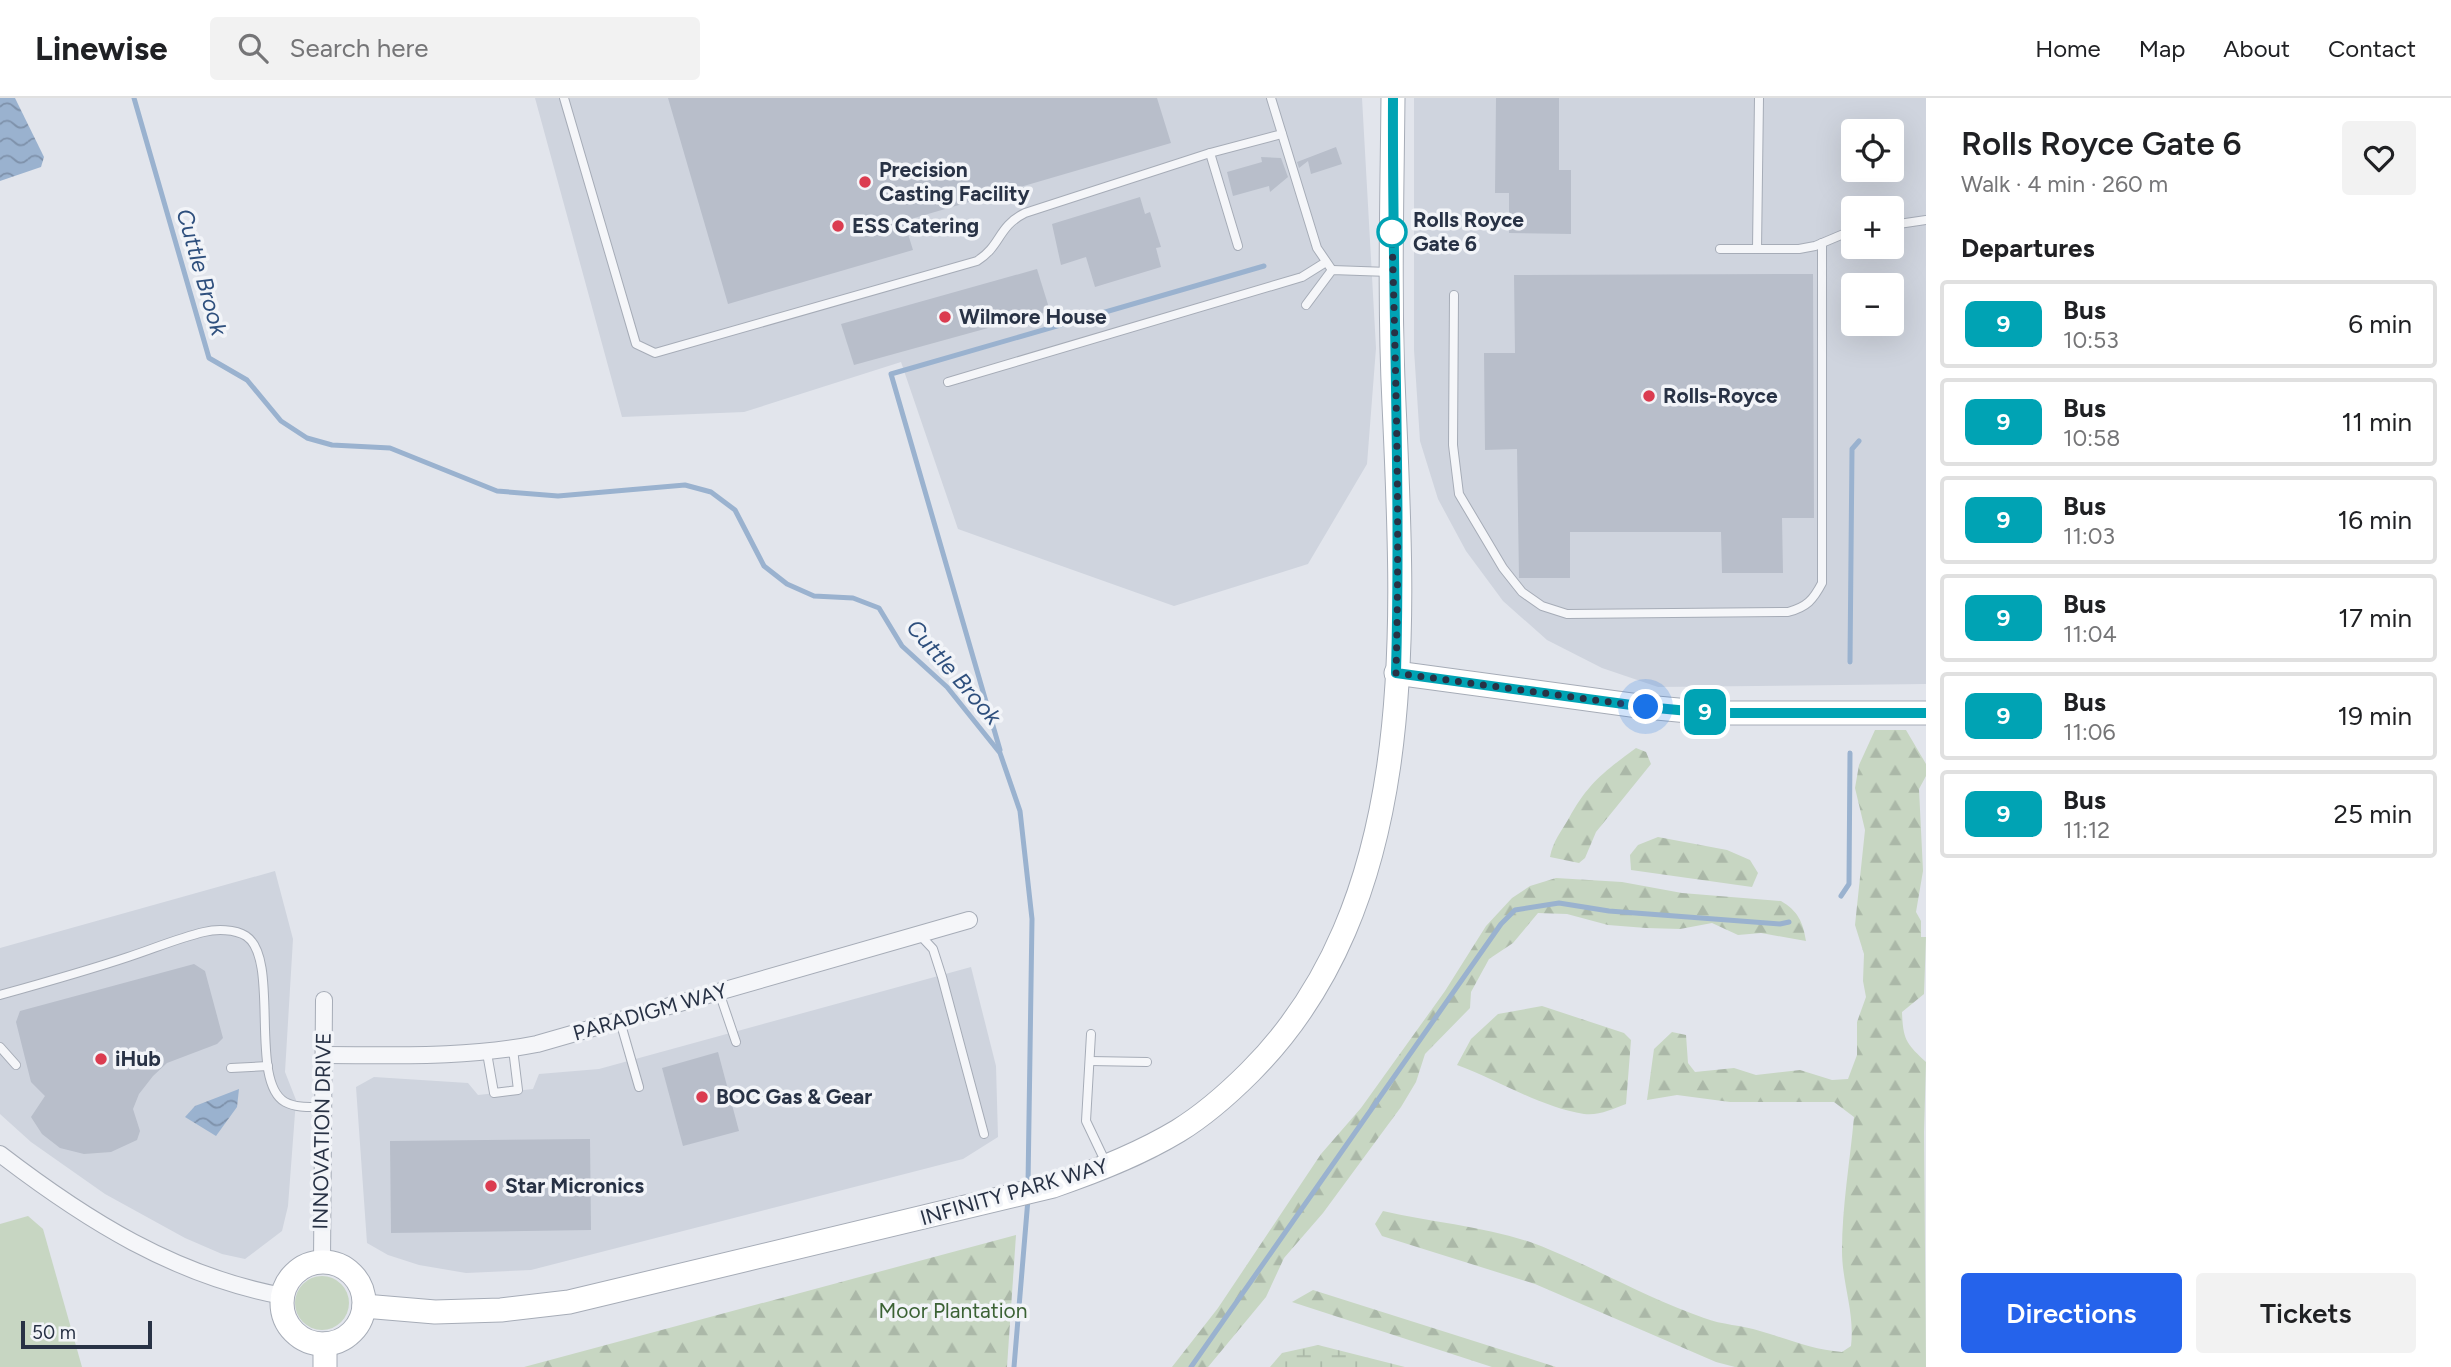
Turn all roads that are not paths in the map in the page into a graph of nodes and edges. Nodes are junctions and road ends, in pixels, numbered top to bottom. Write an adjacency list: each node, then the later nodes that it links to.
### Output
1 (564, 98): 6 (lane)
2 (1271, 98): 5 (lane)
3 (1393, 98): 16 (street, INFINITY PARK WAY)
4 (1759, 98): 13 (lane)
5 (1282, 134): 6 (lane); 14 (lane)
6 (1210, 153): 11 (lane)
7 (1926, 220): 8 (lane)
8 (1904, 223)
9 (1841, 234): 10 (lane)
10 (1822, 243): 13 (lane); 17 (lane)
11 (1238, 246)
12 (1720, 249): 13 (lane)
13 (1757, 249)
14 (1326, 262): 15 (lane); 19 (lane)
15 (1332, 270): 16 (lane); 18 (lane)
16 (1392, 272): 20 (street, INFINITY PARK WAY)
17 (1454, 295)
18 (1306, 305)
19 (948, 382)
20 (1396, 673): 21 (street); 43 (street, INFINITY PARK WAY)
21 (1926, 713)
22 (969, 920): 23 (street, PARADIGM WAY)
23 (919, 934): 24 (street, PARADIGM WAY); 41 (lane)
24 (719, 992): 27 (street, PARADIGM WAY); 29 (lane)
25 (0, 995): 37 (lane)
26 (324, 1000): 33 (street, INNOVATION DRIVE)
27 (620, 1021): 31 (street, PARADIGM WAY); 39 (lane)
28 (1091, 1034): 34 (lane)
29 (736, 1042)
30 (0, 1047): 36 (lane)
31 (513, 1049): 32 (street, PARADIGM WAY); 32 (lane)
32 (487, 1053): 33 (street, PARADIGM WAY)
33 (324, 1055): 40 (street, INNOVATION DRIVE)
34 (1090, 1061): 35 (lane); 43 (lane)
35 (1147, 1062)
36 (16, 1065)
37 (268, 1066): 38 (lane); 40 (lane)
38 (231, 1068)
39 (639, 1087)
40 (322, 1107): 44 (street, INNOVATION DRIVE)
41 (984, 1134)
42 (0, 1154): 45 (street)
43 (1108, 1167): 46 (street, INFINITY PARK WAY)
44 (321, 1262): 45 (street); 46 (street)
45 (283, 1296): 47 (street)
46 (364, 1306): 47 (street)
47 (325, 1356)

